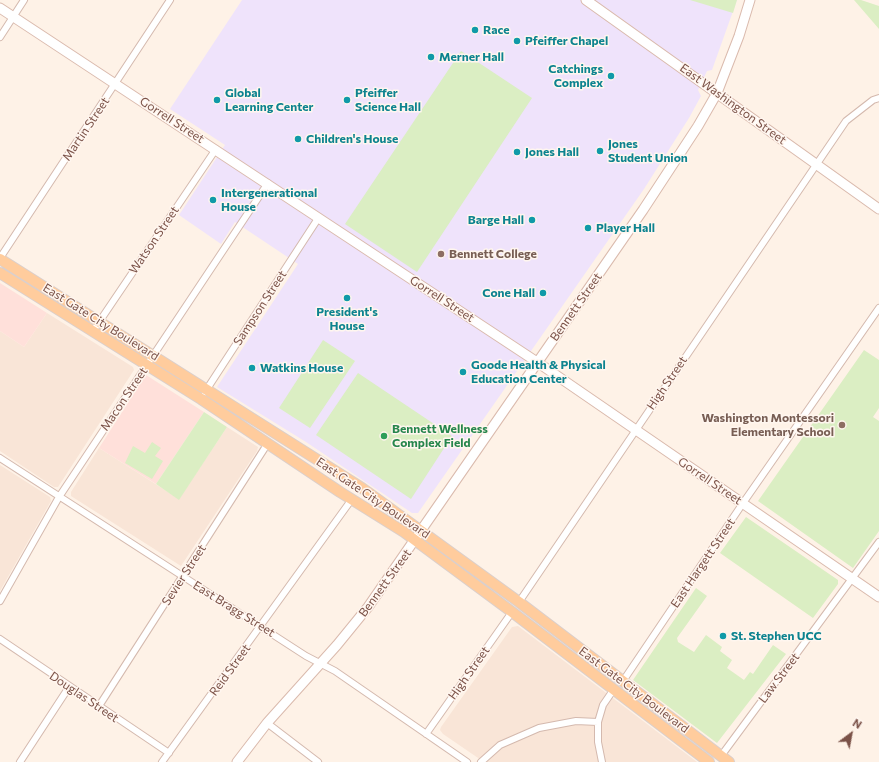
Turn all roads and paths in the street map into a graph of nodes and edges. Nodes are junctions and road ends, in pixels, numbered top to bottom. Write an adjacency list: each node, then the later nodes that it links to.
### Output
1 (24, 0): 5 (street)
2 (170, 0): 7 (street, Martin Street)
3 (586, 0): 8 (street, East Washington Street)
4 (750, 0): 8 (street, Bennett Street)
5 (6, 12): 6 (street); 7 (street, Gorrell Street)
6 (0, 37)
7 (116, 84): 10 (street, Gorrell Street); 15 (street, Martin Street)
8 (717, 93): 11 (street, East Washington Street); 21 (street, Bennett Street)
9 (879, 98): 11 (street, High Street)
10 (216, 149): 12 (street, Gorrell Street); 18 (street, Watson Street)
11 (817, 164): 13 (street, East Washington Street); 25 (street, High Street)
12 (268, 183): 14 (street, Gorrell Street); 20 (street, Macon Street)
13 (879, 209)
14 (319, 218): 21 (street, Gorrell Street); 23 (street, Sampson Street)
15 (0, 259): 18 (main road, East Gate City Boulevard)
16 (0, 273): 19 (main road, East Gate City Boulevard)
17 (879, 308): 30 (street, East Hargett Street)
18 (99, 322): 19 (street, Watson Street); 20 (main road, East Gate City Boulevard)
19 (93, 331): 22 (main road, East Gate City Boulevard)
20 (153, 355): 22 (street, Macon Street); 23 (main road, East Gate City Boulevard)
21 (538, 362): 25 (street, Gorrell Street); 31 (street, Bennett Street)
22 (147, 365): 24 (main road, East Gate City Boulevard); 28 (street, Macon Street)
23 (207, 389): 24 (street, Sampson Street); 31 (main road, East Gate City Boulevard)
24 (201, 399): 26 (main road, East Gate City Boulevard)
25 (636, 430): 30 (street, Gorrell Street); 38 (street, High Street)
26 (268, 443): 29 (main road, East Gate City Boulevard); 34 (street, Sevier Street)
27 (0, 458): 28 (street, East Bragg Street)
28 (59, 497): 34 (street, East Bragg Street); 37 (street, Macon Street)
29 (352, 500): 32 (main road, East Gate City Boulevard); 40 (street, Reid Street)
30 (743, 503): 35 (street, Gorrell Street); 43 (street, East Hargett Street)
31 (422, 530): 32 (street, Bennett Street); 38 (main road, East Gate City Boulevard)
32 (416, 540): 39 (main road, East Gate City Boulevard); 42 (street, Bennett Street)
33 (879, 542): 35 (street, Law Street)
34 (183, 577): 40 (street, East Bragg Street); 46 (street, Sevier Street)
35 (852, 579): 36 (street, Gorrell Street); 51 (street, Law Street)
36 (879, 598)
37 (0, 601)
38 (519, 602): 43 (main road, East Gate City Boulevard)
39 (512, 612): 45 (main road, East Gate City Boulevard); 49 (street, High Street)
40 (262, 626): 42 (street, East Bragg Street); 50 (street, Reid Street)
41 (0, 639): 44 (street, Douglas Street)
42 (320, 663): 48 (street, Bennett Street); 49 (street, East Bragg Street)
43 (623, 681): 51 (main road, East Gate City Boulevard)
44 (69, 687): 46 (street, Douglas Street); 52 (street)
45 (614, 689): 47 (street); 59 (main road, East Gate City Boulevard)
46 (99, 706): 50 (street, Douglas Street)
47 (598, 722): 57 (street); 58 (street)
48 (266, 723): 54 (street, Bennett Street); 55 (street)
49 (426, 734): 56 (street, East Bragg Street)
50 (169, 753): 53 (street, Reid Street)
51 (721, 756): 60 (main road, East Gate City Boulevard)
52 (20, 762)
53 (162, 762)
54 (237, 762)
55 (318, 762)
56 (467, 762)
57 (481, 762)
58 (602, 762)
59 (709, 762)
60 (729, 762)

